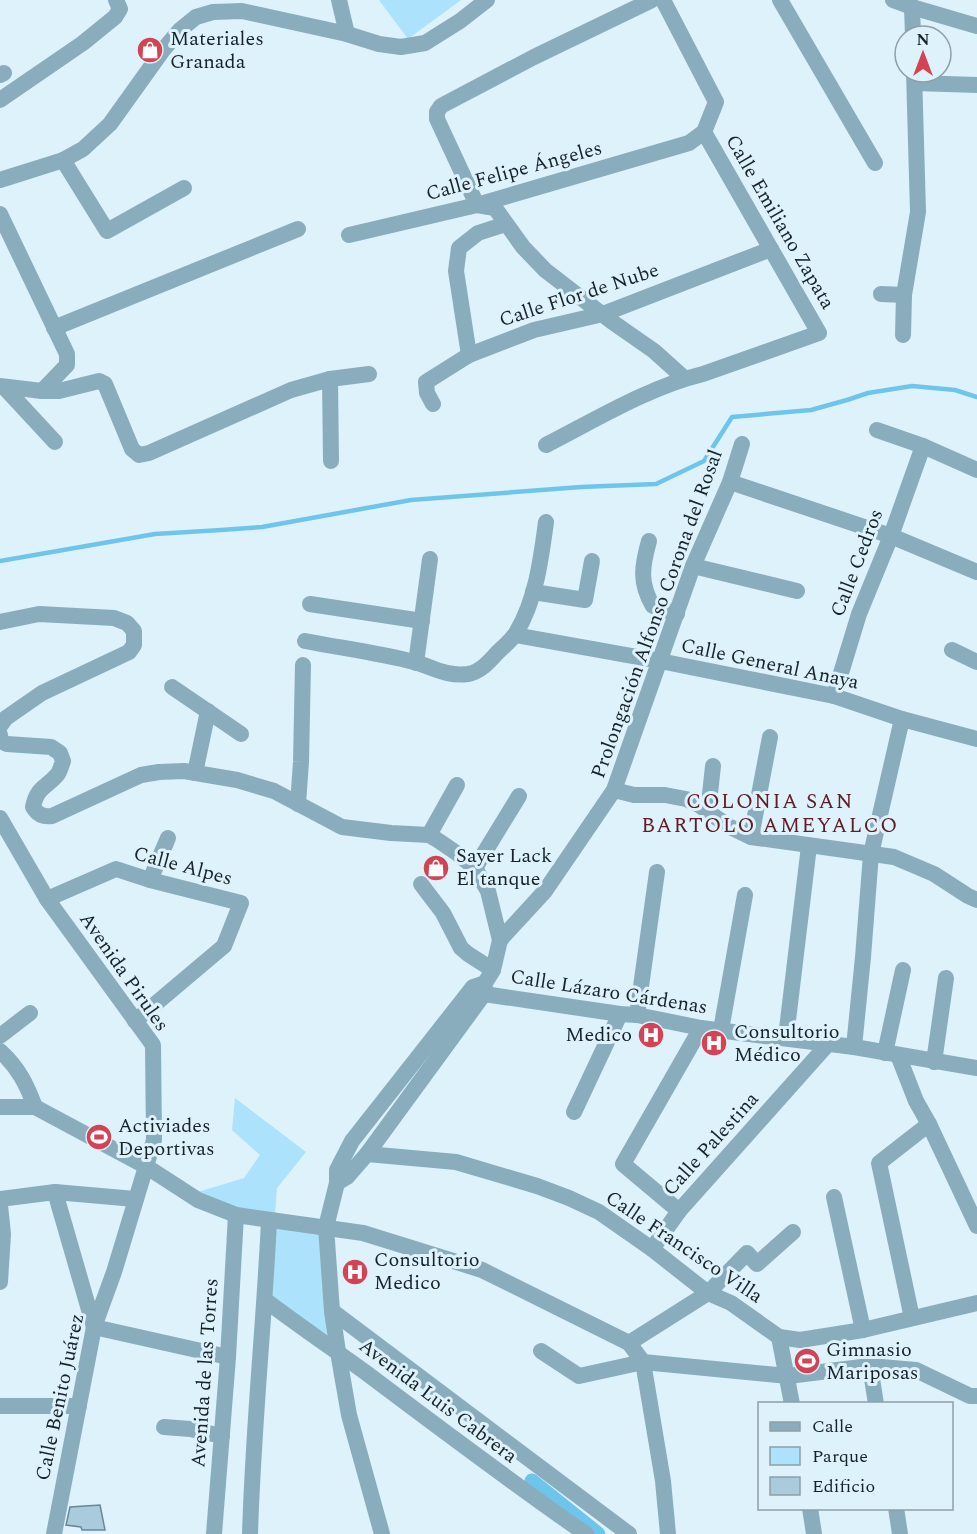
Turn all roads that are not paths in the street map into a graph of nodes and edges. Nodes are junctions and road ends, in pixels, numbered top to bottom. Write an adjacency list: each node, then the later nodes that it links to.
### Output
1 (116, 0): 15 (street)
2 (339, 0): 11 (street)
3 (487, 0): 11 (street)
4 (652, 0): 22 (street)
5 (663, 0): 16 (street, Calle Emiliano Zapata)
6 (780, 0): 19 (street)
7 (893, 0): 8 (street)
8 (912, 7): 9 (street); 10 (street)
9 (913, 24)
10 (977, 27)
11 (347, 34): 18 (street)
12 (953, 82): 14 (street)
13 (914, 84): 29 (street)
14 (977, 84)
15 (0, 100)
16 (704, 132): 17 (street, Calle Emiliano Zapata); 27 (street, Calle Emiliano Zapata)
17 (689, 143): 22 (street, Calle Felipe Ángeles)
18 (63, 160): 20 (street); 21 (street)
19 (875, 163)
20 (0, 180)
21 (184, 188)
22 (477, 205): 24 (street); 26 (street, Calle Felipe Ángeles)
23 (4, 221): 31 (street)
24 (506, 224): 30 (street); 33 (street)
25 (298, 229): 31 (street)
26 (349, 235)
27 (771, 249): 30 (street, Calle Flor de Nube); 35 (street, Calle Emiliano Zapata)
28 (881, 294): 29 (street)
29 (904, 295): 32 (street)
30 (603, 314): 33 (street, Calle Flor de Nube); 35 (street)
31 (54, 328): 38 (street)
32 (903, 335)
33 (469, 355): 39 (street, Calle Flor de Nube)
34 (369, 374): 36 (street)
35 (684, 378): 43 (street)
36 (330, 379): 38 (street); 45 (street)
37 (2, 387): 38 (street); 41 (street)
38 (42, 391)
39 (433, 404)
40 (877, 430): 44 (street)
41 (55, 442)
42 (742, 444): 47 (street, Prolongación Alfonso Corona del Rosal)
43 (546, 446)
44 (922, 446): 46 (street); 49 (street, Calle Cedros)
45 (331, 460)
46 (977, 470)
47 (730, 482): 49 (street); 53 (street, Prolongación Alfonso Corona del Rosal)
48 (546, 522): 56 (street)
49 (891, 536): 54 (street); 69 (street, Calle Cedros)
50 (649, 542): 58 (street)
51 (430, 559): 59 (street)
52 (592, 561): 56 (street)
53 (693, 566): 55 (street); 58 (street, Prolongación Alfonso Corona del Rosal)
54 (977, 572)
55 (797, 591)
56 (533, 592): 61 (street)
57 (310, 604): 59 (street)
58 (677, 614): 64 (street, Prolongación Alfonso Corona del Rosal)
59 (422, 621): 66 (street)
60 (0, 622): 72 (street)
61 (515, 635): 64 (street, Calle General Anaya); 66 (street)
62 (305, 641): 66 (street)
63 (952, 650): 65 (street)
64 (660, 661): 69 (street, Calle General Anaya); 80 (street, Prolongación Alfonso Corona del Rosal)
65 (977, 662)
66 (416, 663)
67 (303, 665): 82 (street)
68 (172, 687): 70 (street)
69 (834, 696): 71 (street, Calle General Anaya)
70 (208, 711): 73 (street); 78 (street)
71 (902, 719): 76 (street, Calle General Anaya); 89 (street)
72 (0, 726)
73 (241, 734)
74 (0, 735): 78 (street)
75 (770, 738): 86 (street)
76 (977, 739)
77 (713, 766): 83 (street)
78 (195, 773): 82 (street)
79 (457, 785): 85 (street)
80 (614, 790): 83 (street); 97 (street, Prolongación Alfonso Corona del Rosal)
81 (519, 796): 90 (street)
82 (298, 804): 85 (street)
83 (708, 812): 86 (street)
84 (0, 818): 95 (street, Avenida Pirules)
85 (430, 833): 90 (street)
86 (751, 837): 88 (street)
87 (168, 838): 92 (street)
88 (809, 846): 89 (street); 107 (street)
89 (870, 854): 96 (street); 109 (street)
90 (475, 868): 97 (street)
91 (657, 872): 102 (street)
92 (150, 880): 95 (street, Calle Alpes); 103 (street, Calle Alpes)
93 (421, 884): 100 (street)
94 (745, 895): 105 (street)
95 (47, 899): 103 (street, Avenida Pirules)
96 (977, 900)
97 (500, 940): 100 (street)
98 (903, 970): 111 (street)
99 (946, 978): 112 (street)
100 (484, 983): 102 (street, Calle Lázaro Cárdenas); 118 (street); 120 (street)
101 (30, 1013): 106 (street)
102 (628, 1015): 104 (street, Calle Lázaro Cárdenas); 116 (street)
103 (135, 1021): 119 (street, Avenida Pirules)
104 (701, 1028): 105 (street, Calle Lázaro Cárdenas); 126 (street)
105 (721, 1030): 107 (street, Calle Lázaro Cárdenas)
106 (0, 1035)
107 (786, 1037): 108 (street, Calle Lázaro Cárdenas)
108 (828, 1044): 109 (street, Calle Lázaro Cárdenas); 126 (street, Calle Palestina)
109 (854, 1047): 111 (street, Calle Lázaro Cárdenas)
110 (0, 1051): 115 (street)
111 (892, 1054): 112 (street, Calle Lázaro Cárdenas); 117 (street)
112 (934, 1062): 113 (street, Calle Lázaro Cárdenas)
113 (977, 1068)
114 (0, 1107): 115 (street)
115 (35, 1107): 119 (street)
116 (574, 1112)
117 (929, 1124): 129 (street); 138 (street)
118 (367, 1154): 120 (street); 132 (street, Calle Francisco Villa)
119 (147, 1167): 123 (street, Calle Benito Juárez); 127 (street)
120 (337, 1183): 130 (street)
121 (55, 1192): 123 (street); 124 (street); 139 (street)
122 (834, 1197): 140 (street)
123 (135, 1198): 139 (street, Calle Benito Juárez)
124 (0, 1199)
125 (0, 1205): 133 (street)
126 (679, 1211): 132 (street, Calle Palestina)
127 (236, 1215): 128 (street); 145 (street, Avenida de las Torres)
128 (269, 1221): 130 (street); 135 (street)
129 (977, 1226)
130 (326, 1227): 137 (street); 142 (street)
131 (793, 1232): 134 (street)
132 (652, 1249): 134 (street, Calle Francisco Villa)
133 (0, 1282)
134 (708, 1293): 141 (street, Calle Francisco Villa); 142 (street)
135 (265, 1300): 144 (street, Avenida Luis Cabrera); 162 (street)
136 (977, 1303): 138 (street)
137 (332, 1311): 144 (street); 156 (street, Avenida Luis Cabrera)
138 (912, 1318): 140 (street)
139 (94, 1327): 145 (street); 153 (street, Calle Benito Juárez)
140 (862, 1330): 141 (street)
141 (779, 1337): 148 (street)
142 (629, 1343): 146 (street)
143 (541, 1351): 146 (street)
144 (338, 1352): 157 (street, Avenida Luis Cabrera); 163 (street)
145 (228, 1356): 155 (street, Avenida de las Torres)
146 (643, 1362): 148 (street); 166 (street)
147 (870, 1366): 148 (street); 149 (street); 151 (street)
148 (788, 1376): 150 (street)
149 (975, 1398)
150 (792, 1402)
151 (876, 1402)
152 (0, 1406): 153 (street)
153 (79, 1406): 160 (street, Calle Benito Juárez)
154 (165, 1427): 155 (street)
155 (222, 1436): 161 (street, Avenida de las Torres)
156 (533, 1462): 157 (street); 165 (street, Avenida Luis Cabrera)
157 (519, 1487): 164 (street, Avenida Luis Cabrera)
158 (810, 1510): 167 (street)
159 (896, 1510): 168 (street)
160 (54, 1534)
161 (214, 1534)
162 (250, 1534)
163 (382, 1534)
164 (586, 1534)
165 (629, 1534)
166 (668, 1534)
167 (814, 1534)
168 (900, 1534)

